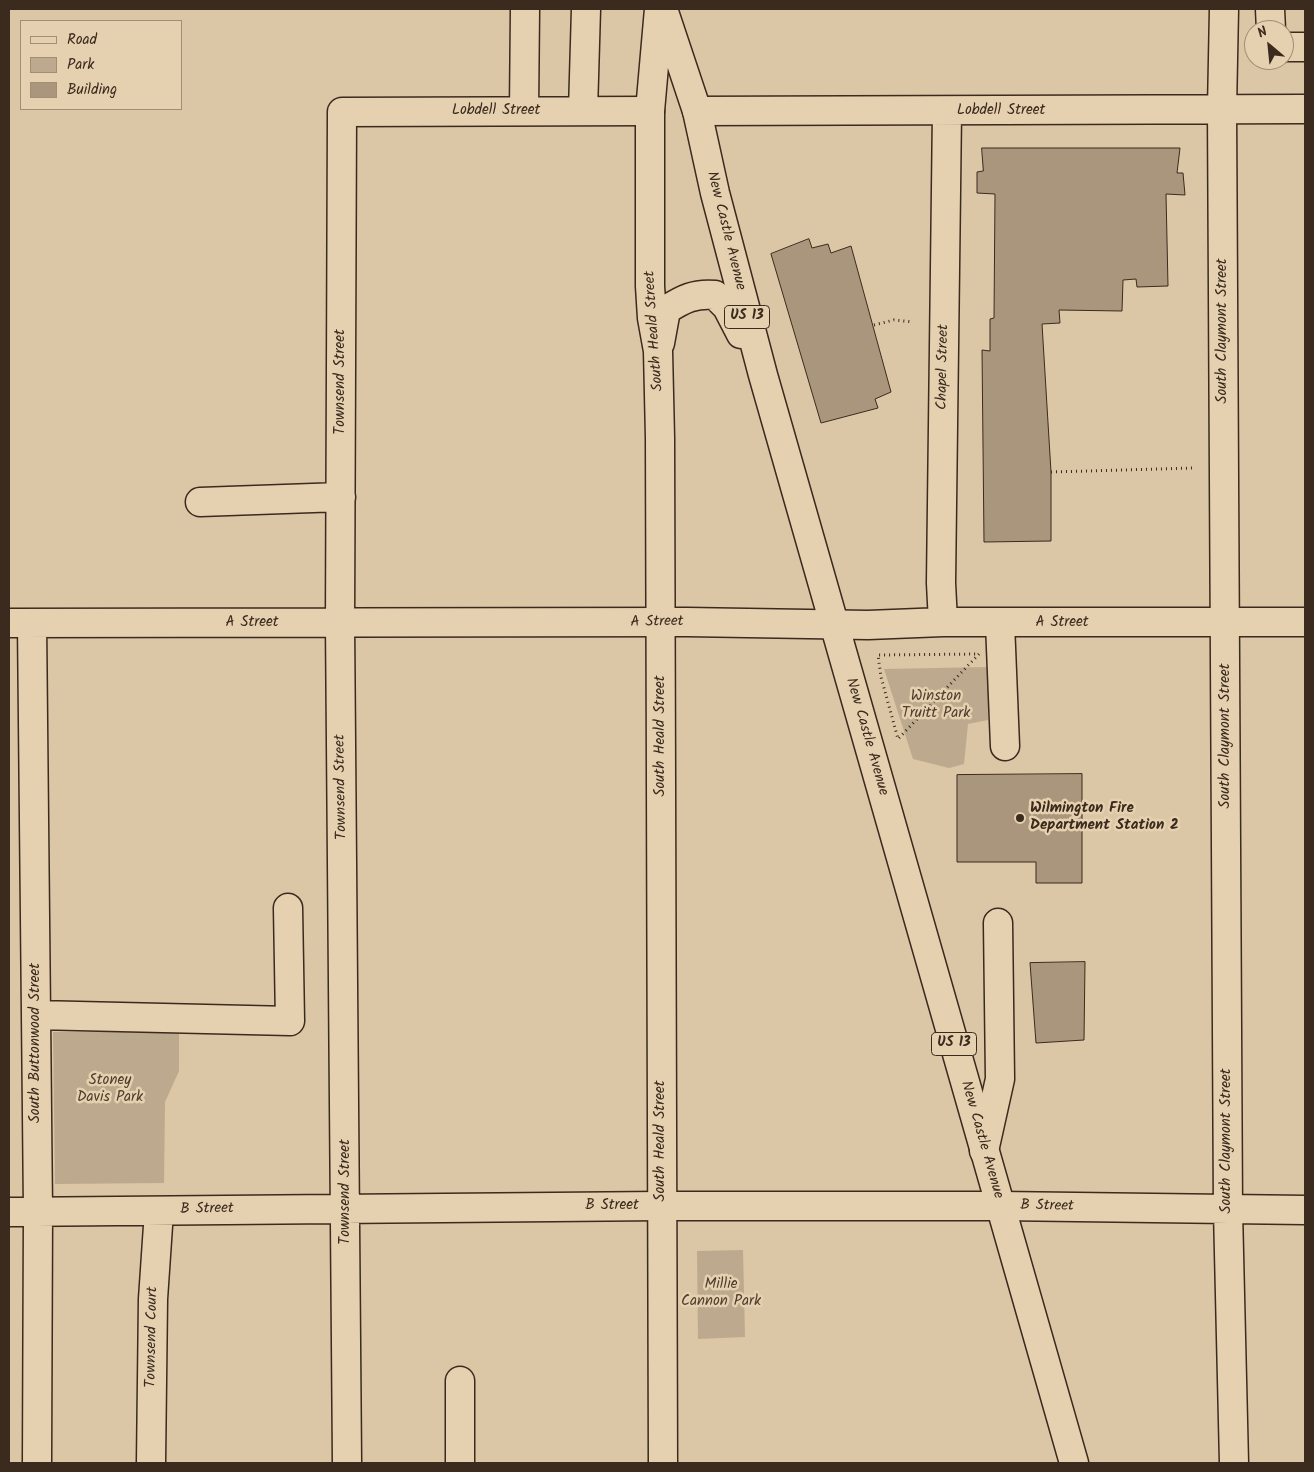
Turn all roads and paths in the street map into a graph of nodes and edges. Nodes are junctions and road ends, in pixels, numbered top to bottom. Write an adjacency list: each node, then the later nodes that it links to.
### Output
1 (525, 9): 8 (street)
2 (586, 9): 9 (street)
3 (659, 9): 10 (street, South Heald Street)
4 (663, 9): 11 (street, New Castle Avenue / US 13)
5 (1224, 9): 6 (street, South Claymont Street)
6 (1222, 109): 7 (street, Lobdell Street); 12 (street, Lobdell Street); 23 (street, South Claymont Street)
7 (1305, 109)
8 (524, 111): 9 (street, Lobdell Street); 13 (street, Lobdell Street)
9 (583, 111): 10 (street, Lobdell Street)
10 (650, 111): 16 (street, South Heald Street)
11 (697, 111): 12 (street, Lobdell Street); 17 (street, New Castle Avenue / US 13)
12 (947, 111): 22 (street, Chapel Street)
13 (342, 112): 20 (street, Townsend Street)
14 (913, 322): 15 (path)
15 (874, 325)
16 (658, 351): 17 (street); 28 (street, South Heald Street)
17 (763, 376): 29 (street, New Castle Avenue / US 13)
18 (1194, 468): 19 (path)
19 (1050, 472)
20 (341, 497): 21 (street); 26 (street, Townsend Street)
21 (200, 502)
22 (942, 622): 27 (street, A Street); 29 (street, A Street)
23 (1225, 622): 24 (street, A Street); 27 (street, A Street); 42 (street, South Claymont Street)
24 (1305, 622)
25 (20, 623): 26 (street, A Street); 34 (street, South Buttonwood Street)
26 (340, 623): 28 (street, A Street); 38 (street, Townsend Street)
27 (1000, 623): 31 (street)
28 (661, 624): 29 (street, A Street); 36 (street, South Heald Street)
29 (836, 624): 35 (street, New Castle Avenue / US 13)
30 (979, 654): 30 (path)
31 (1006, 746)
32 (288, 908): 34 (street)
33 (998, 924): 35 (street)
34 (36, 1015): 40 (street, South Buttonwood Street)
35 (984, 1151): 37 (street, New Castle Avenue / US 13)
36 (661, 1206): 37 (street, B Street); 38 (street, B Street); 49 (street, South Heald Street)
37 (1000, 1206): 42 (street, B Street); 50 (street, New Castle Avenue / US 13)
38 (346, 1208): 41 (street, B Street); 47 (street, Townsend Street)
39 (1305, 1210): 42 (street, B Street)
40 (38, 1211): 41 (street, B Street); 43 (street, B Street); 45 (street, South Buttonwood Street)
41 (159, 1211): 46 (street, Townsend Court)
42 (1228, 1211): 51 (street, South Claymont Street)
43 (9, 1212)
44 (460, 1380): 48 (street)
45 (37, 1463)
46 (151, 1463)
47 (347, 1463)
48 (460, 1463)
49 (663, 1463)
50 (1074, 1463)
51 (1234, 1463)

